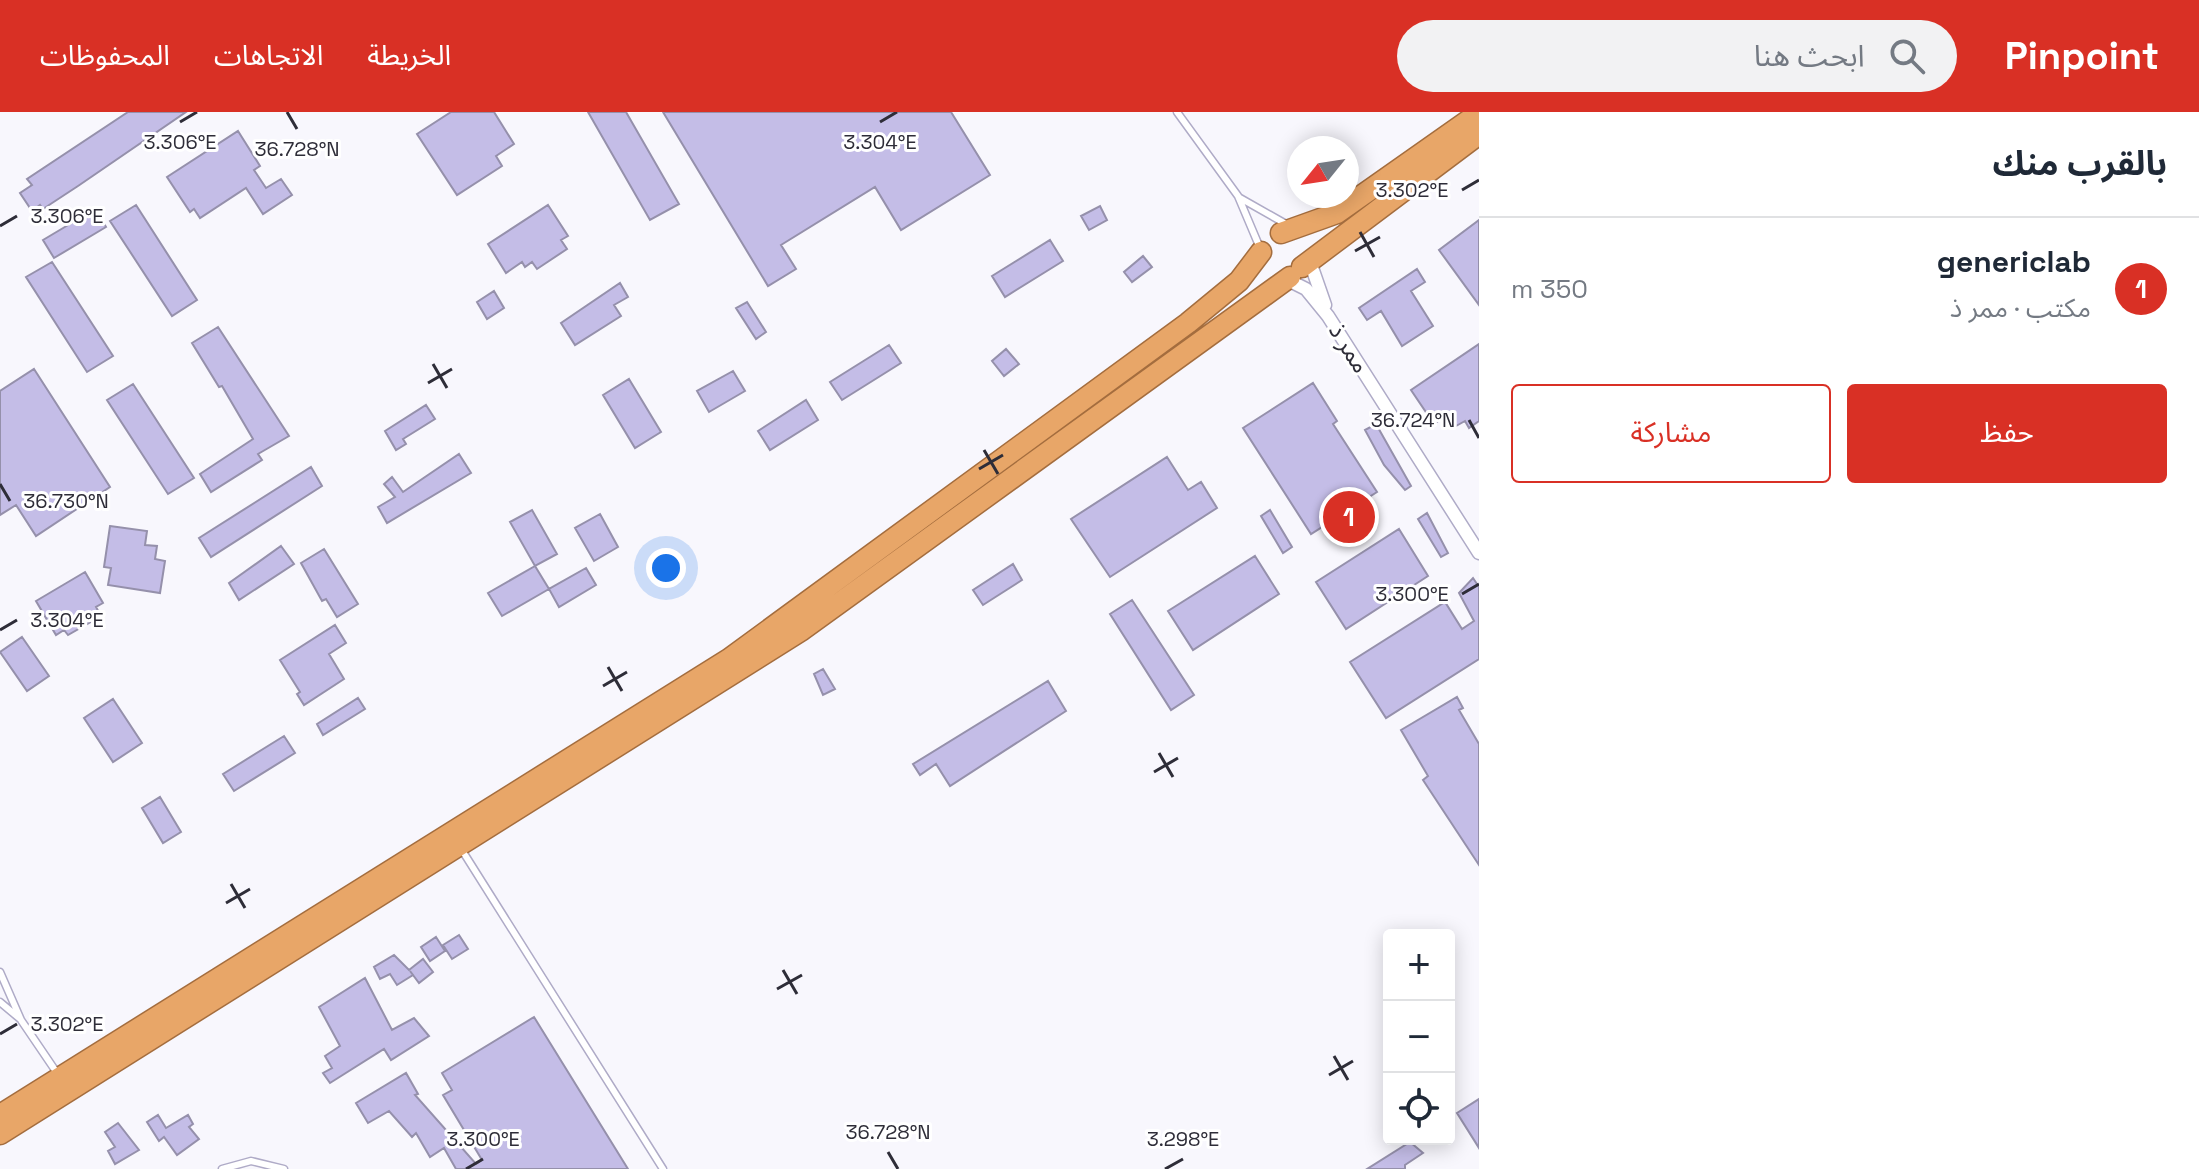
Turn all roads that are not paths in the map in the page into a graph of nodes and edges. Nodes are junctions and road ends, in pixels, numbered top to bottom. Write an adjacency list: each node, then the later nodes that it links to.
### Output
1 (1177, 112): 4 (lane)
2 (1479, 113): 6 (highway)
3 (1479, 134): 6 (highway)
4 (1238, 196): 5 (lane); 6 (lane)
5 (1261, 252): 6 (highway); 6 (highway); 9 (highway)
6 (1295, 258): 7 (street); 7 (street, ممر ذ); 9 (highway)
7 (1328, 316): 8 (street, ممر ذ)
8 (1479, 553)
9 (455, 840): 13 (highway); 15 (highway); 18 (lane)
10 (0, 972): 12 (lane)
11 (0, 1002): 12 (lane)
12 (21, 1020): 13 (lane)
13 (61, 1078): 14 (highway)
14 (0, 1115)
15 (0, 1134)
16 (222, 1169): 17 (lane)
17 (284, 1169)
18 (663, 1169)

